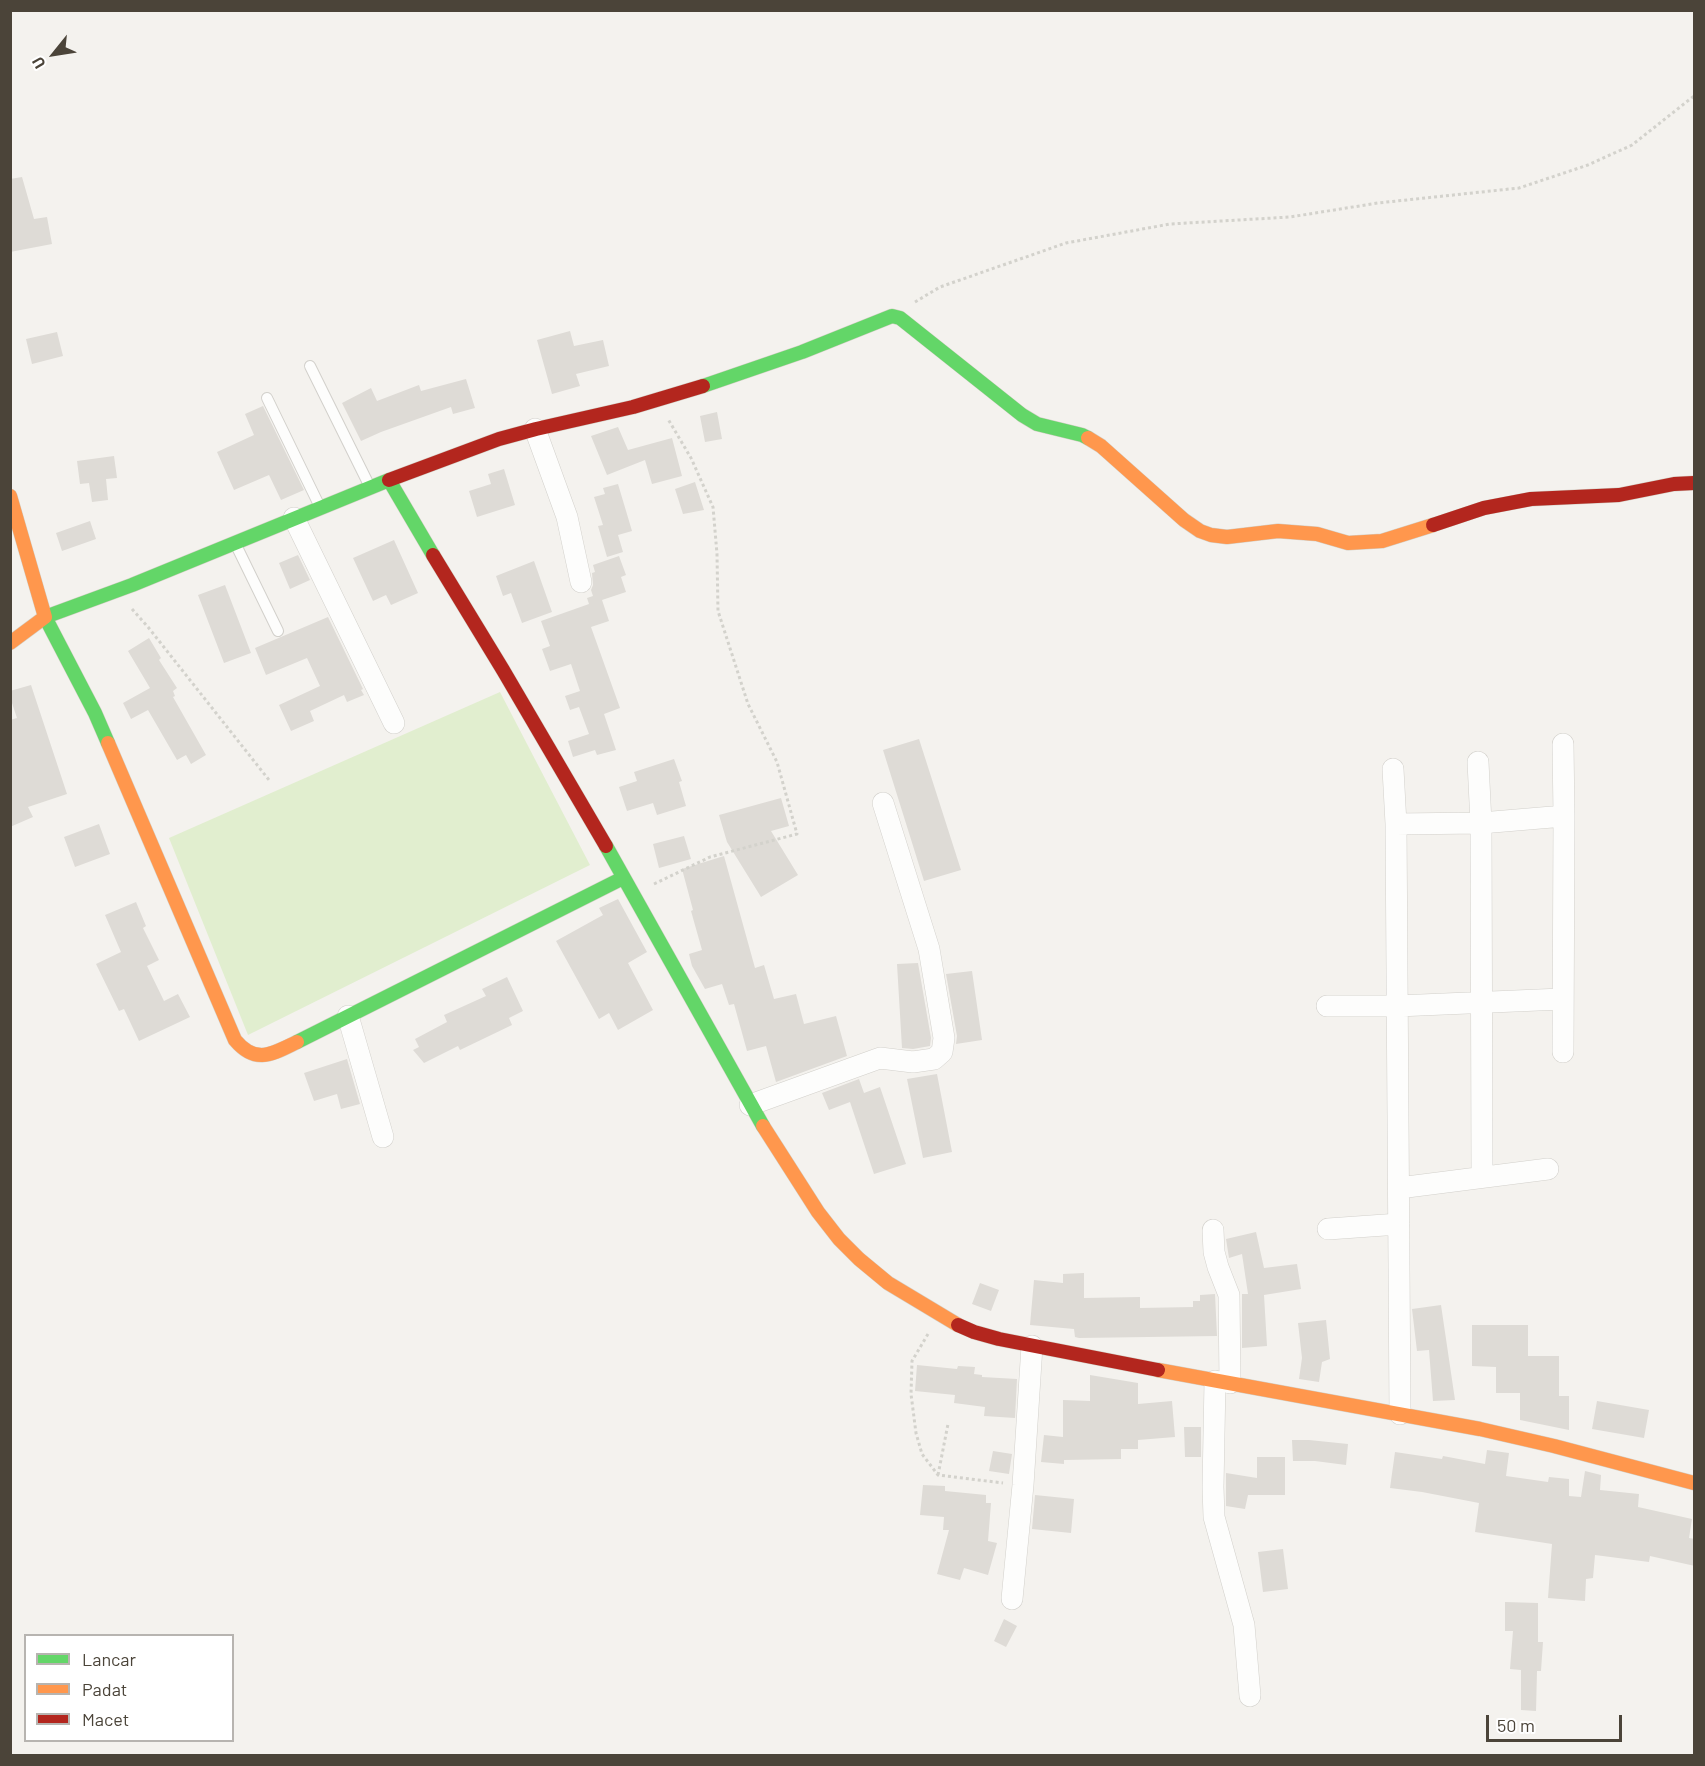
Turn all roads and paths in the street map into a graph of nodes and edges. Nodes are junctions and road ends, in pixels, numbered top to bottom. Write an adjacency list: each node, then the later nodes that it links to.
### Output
1 (1695, 96): 2 (path)
2 (892, 316): 5 (street); 8 (street)
3 (310, 366): 9 (lane)
4 (267, 398): 11 (lane)
5 (657, 400): 6 (street); 29 (path)
6 (536, 429): 7 (street); 14 (street)
7 (389, 480): 9 (street); 28 (street)
8 (1695, 483)
9 (370, 487): 11 (street)
10 (10, 496): 16 (street)
11 (320, 508): 12 (street)
12 (294, 518): 13 (street); 19 (street)
13 (235, 543): 15 (street); 17 (lane)
14 (581, 582)
15 (117, 592): 16 (street); 23 (path)
16 (45, 617): 18 (street); 34 (street)
17 (278, 631)
18 (10, 643)
19 (394, 723)
20 (1563, 744): 25 (street)
21 (1478, 762): 26 (street)
22 (1393, 769): 27 (street)
23 (269, 780)
24 (883, 803): 36 (street)
25 (1564, 816): 26 (street); 30 (street)
26 (1481, 823): 27 (street); 31 (street)
27 (1396, 824): 33 (street)
28 (623, 878): 29 (street); 34 (street)
29 (633, 894): 36 (street)
30 (1562, 999): 31 (street); 35 (street)
31 (1482, 1003): 33 (street); 39 (street)
32 (1328, 1006): 33 (street)
33 (1397, 1006): 40 (street)
34 (348, 1016): 37 (street)
35 (1563, 1052)
36 (750, 1105): 44 (street)
37 (383, 1137)
38 (1548, 1169): 39 (street)
39 (1482, 1177): 40 (street)
40 (1399, 1188): 41 (street)
41 (1399, 1224): 42 (street); 47 (street)
42 (1328, 1229)
43 (1213, 1230): 46 (street)
44 (940, 1314): 45 (street); 49 (path)
45 (1032, 1346): 46 (street); 51 (street)
46 (1222, 1382): 47 (street); 53 (street)
47 (1400, 1414): 50 (street)
48 (948, 1424): 49 (path)
49 (938, 1475): 51 (path)
50 (1695, 1483)
51 (1023, 1485): 52 (street)
52 (1012, 1599)
53 (1250, 1696)

